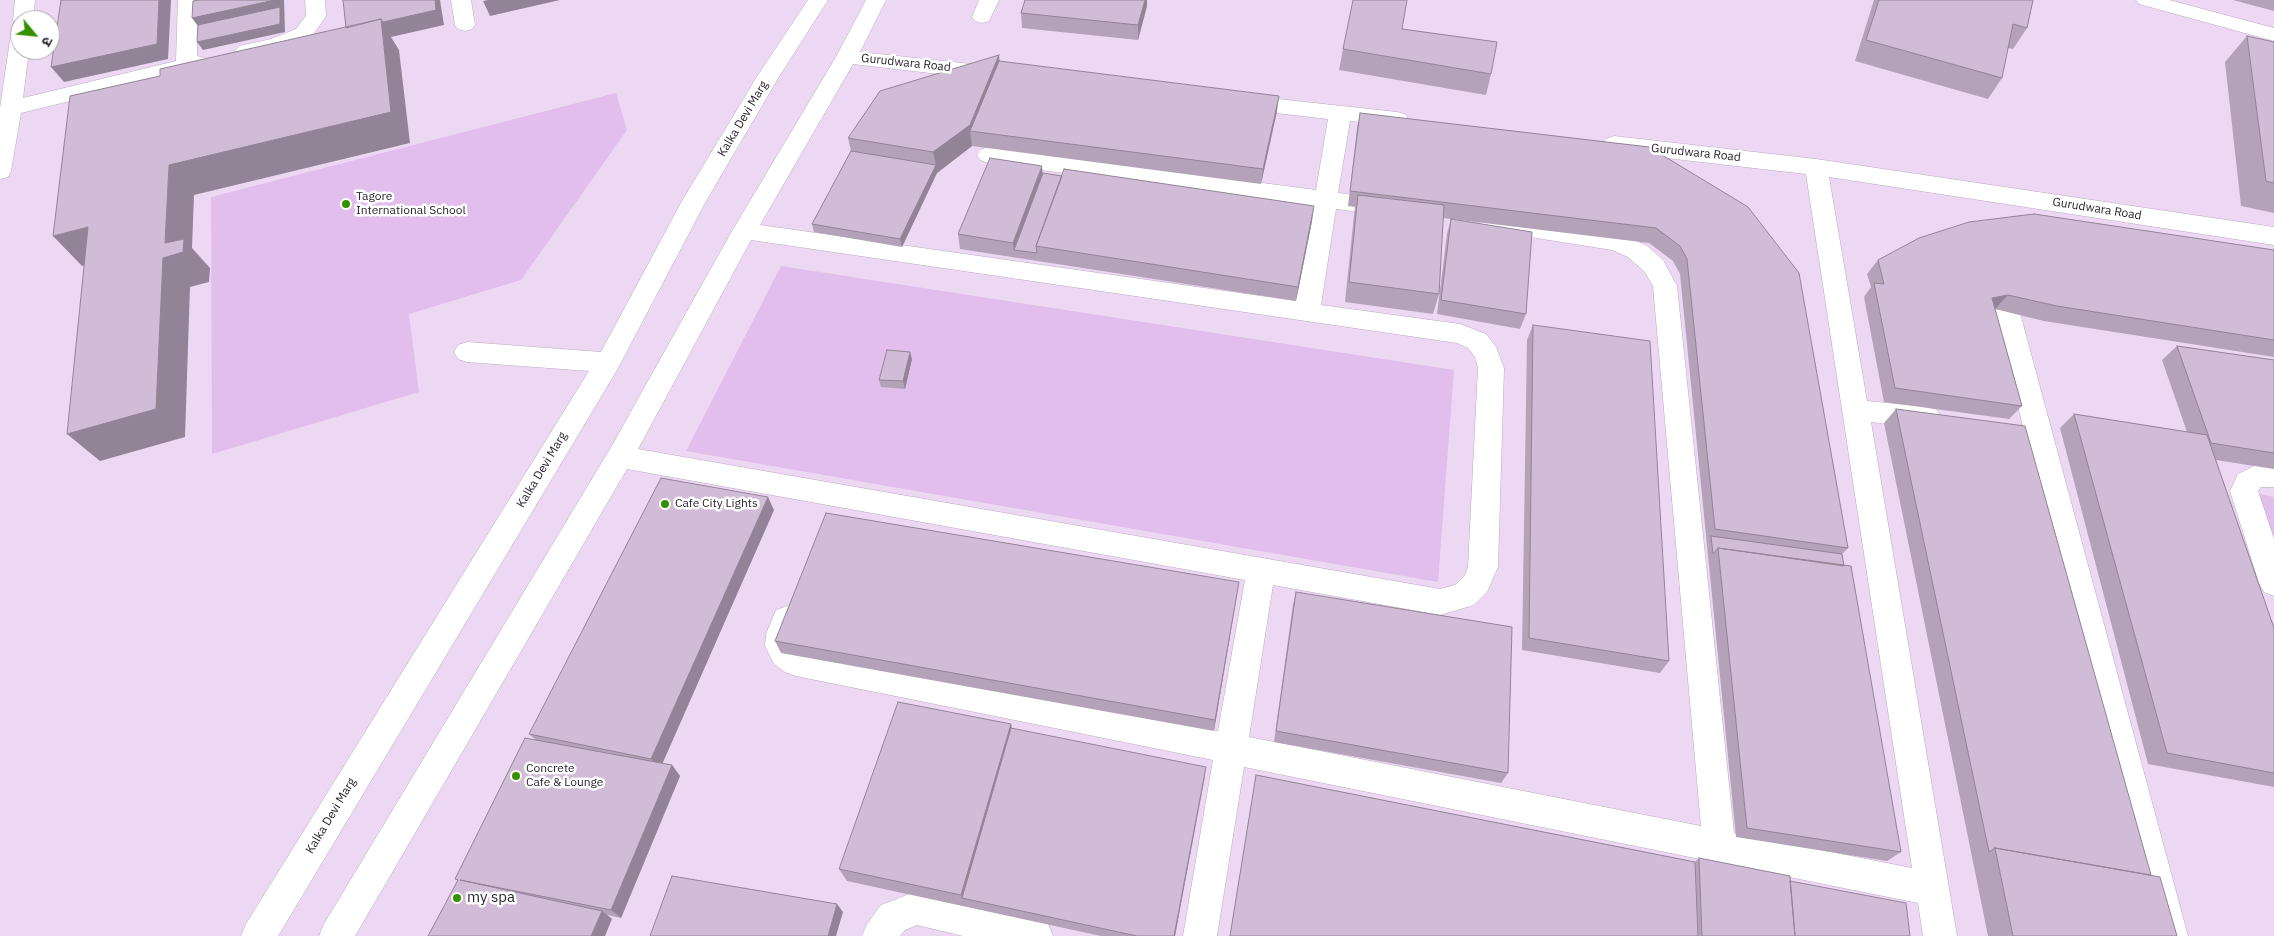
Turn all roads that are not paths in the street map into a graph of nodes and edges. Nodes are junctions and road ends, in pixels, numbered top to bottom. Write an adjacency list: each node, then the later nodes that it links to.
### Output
1 (188, 0): 11 (street)
2 (315, 0): 11 (street)
3 (461, 0): 7 (street)
4 (818, 0): 29 (street, Kalka Devi Marg)
5 (876, 0): 9 (street)
6 (2146, 0): 8 (street)
7 (465, 25)
8 (2274, 35)
9 (847, 57): 12 (street, Gurudwara Road); 24 (street)
10 (17, 60): 14 (street)
11 (186, 65): 14 (street)
12 (1015, 76)
13 (1222, 99): 15 (street)
14 (11, 108): 20 (street)
15 (1340, 113): 16 (street); 21 (street)
16 (1420, 122)
17 (1598, 142): 19 (street, Gurudwara Road)
18 (988, 155): 21 (street)
19 (1816, 167): 25 (street, Gurudwara Road); 30 (street)
20 (0, 171)
21 (1326, 198): 22 (street); 26 (street)
22 (1410, 210)
23 (1466, 218): 40 (street)
24 (744, 231): 26 (street); 34 (street)
25 (2274, 236)
26 (1307, 312): 36 (street)
27 (2008, 313): 33 (street)
28 (467, 352): 29 (street)
29 (608, 363): 42 (street, Kalka Devi Marg)
30 (1855, 410): 31 (street); 41 (street)
31 (1953, 422)
32 (2011, 429): 33 (street)
33 (2039, 432): 48 (street)
34 (620, 457): 36 (street); 43 (street)
35 (2274, 476): 37 (street)
36 (1261, 570): 39 (street)
37 (2274, 583)
38 (798, 590): 39 (street)
39 (1232, 749): 40 (street); 46 (street)
40 (1719, 845): 41 (street)
41 (1933, 889): 47 (street)
42 (258, 936)
43 (336, 936)
44 (879, 936): 45 (street)
45 (1036, 936)
46 (1200, 936)
47 (1940, 936)
48 (2171, 936)

